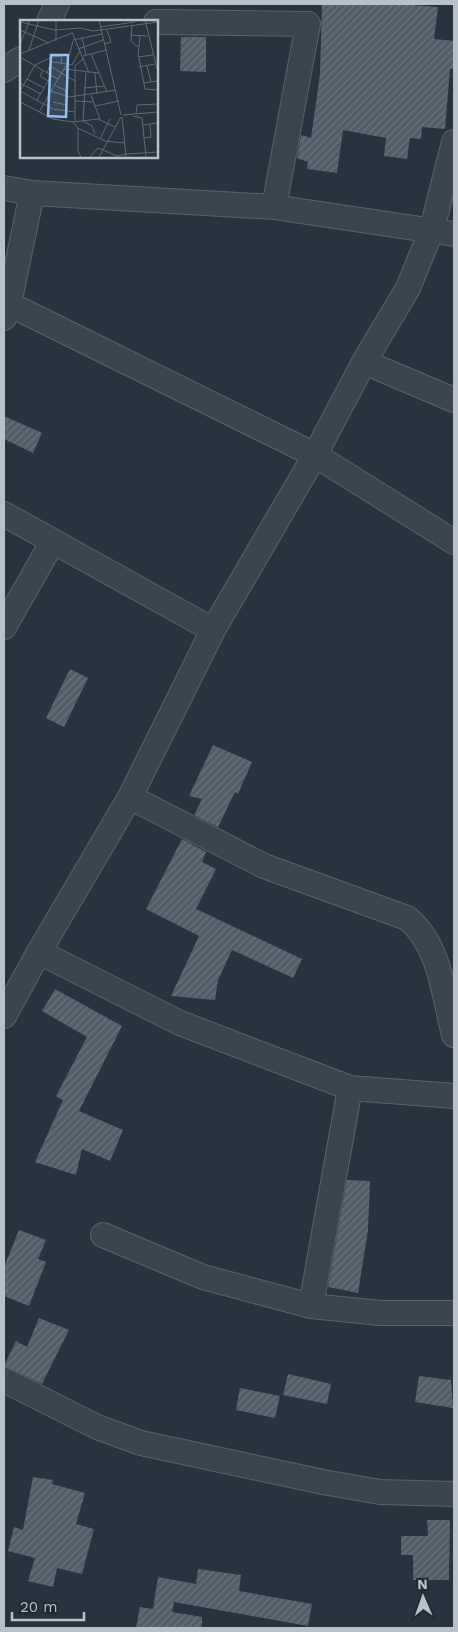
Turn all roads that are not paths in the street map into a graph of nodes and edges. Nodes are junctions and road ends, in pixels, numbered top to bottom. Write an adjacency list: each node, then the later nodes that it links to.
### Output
1 (57, 4): 3 (street)
2 (311, 14): 4 (street); 10 (street)
3 (49, 20)
4 (158, 22)
5 (20, 60): 6 (street)
6 (4, 70)
7 (454, 142): 11 (street)
8 (4, 188): 9 (street)
9 (32, 193): 10 (street); 12 (street)
10 (274, 207): 11 (street)
11 (443, 231): 13 (street)
12 (7, 312): 15 (street)
13 (364, 362): 14 (street); 15 (street)
14 (454, 400)
15 (315, 455): 18 (street); 20 (street)
16 (4, 514): 17 (street)
17 (53, 541): 19 (street); 20 (street)
18 (454, 542)
19 (4, 627)
20 (213, 630): 21 (street)
21 (130, 797): 22 (street); 24 (street)
22 (39, 952): 23 (street); 25 (street)
23 (4, 1016)
24 (454, 1035)
25 (350, 1088): 26 (street); 28 (street)
26 (454, 1096)
27 (103, 1235): 28 (street)
28 (311, 1306): 29 (street)
29 (454, 1313)
30 (4, 1380): 31 (street)
31 (454, 1494)

